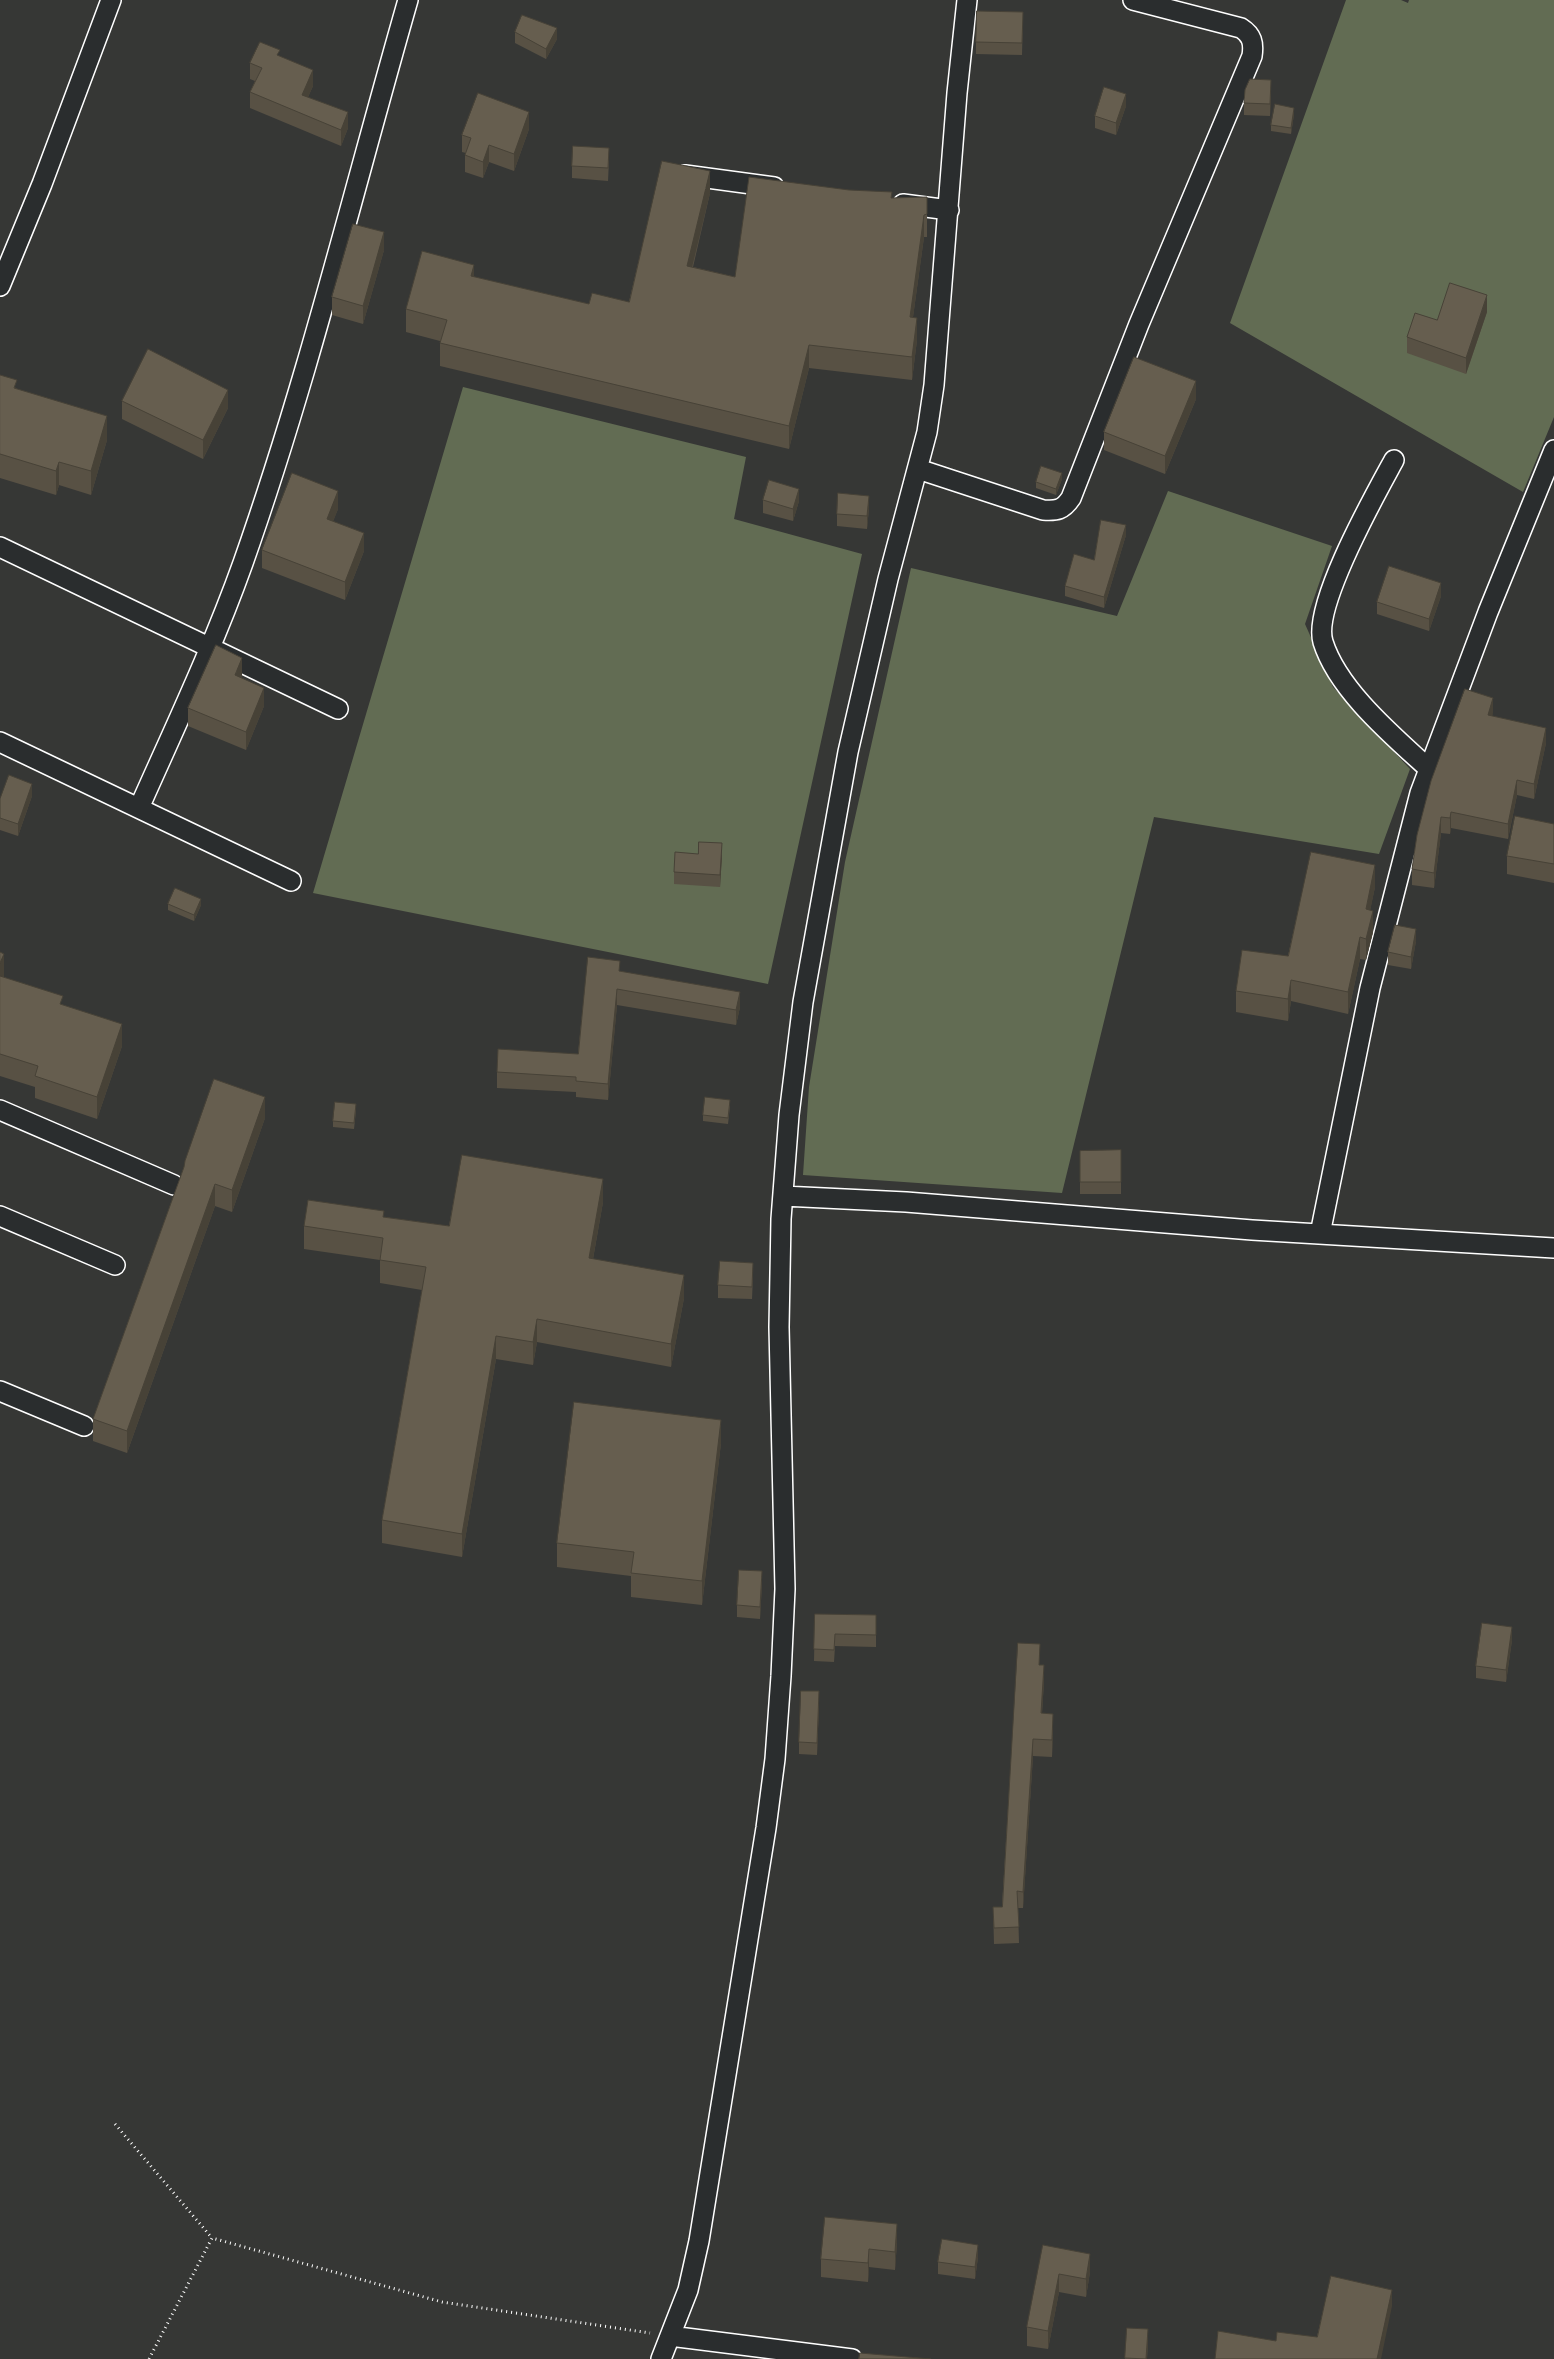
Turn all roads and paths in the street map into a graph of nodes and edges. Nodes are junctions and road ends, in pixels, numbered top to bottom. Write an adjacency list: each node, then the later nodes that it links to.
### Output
1 (111, 0): 9 (street)
2 (408, 0): 14 (street)
3 (967, 0): 8 (street)
4 (1133, 0): 12 (street)
5 (670, 173): 6 (street)
6 (795, 189)
7 (881, 201): 8 (street)
8 (949, 210): 12 (street)
9 (0, 286)
10 (1554, 450): 17 (street)
11 (1394, 460): 17 (street)
12 (918, 469): 22 (street)
13 (0, 547): 14 (street)
14 (211, 648): 15 (street); 18 (street)
15 (338, 710)
16 (0, 742): 18 (street)
17 (1429, 769): 24 (street)
18 (139, 808): 19 (street)
19 (291, 881)
20 (0, 1110): 21 (street)
21 (174, 1185)
22 (783, 1196): 24 (street); 31 (street)
23 (0, 1216): 26 (street)
24 (1320, 1234): 25 (street)
25 (1554, 1248)
26 (115, 1266)
27 (0, 1391): 28 (street)
28 (84, 1426)
29 (115, 2124): 30 (path)
30 (212, 2238): 31 (path); 32 (path)
31 (670, 2336): 33 (street); 34 (street)
32 (150, 2359)
33 (661, 2359)
34 (852, 2359)

